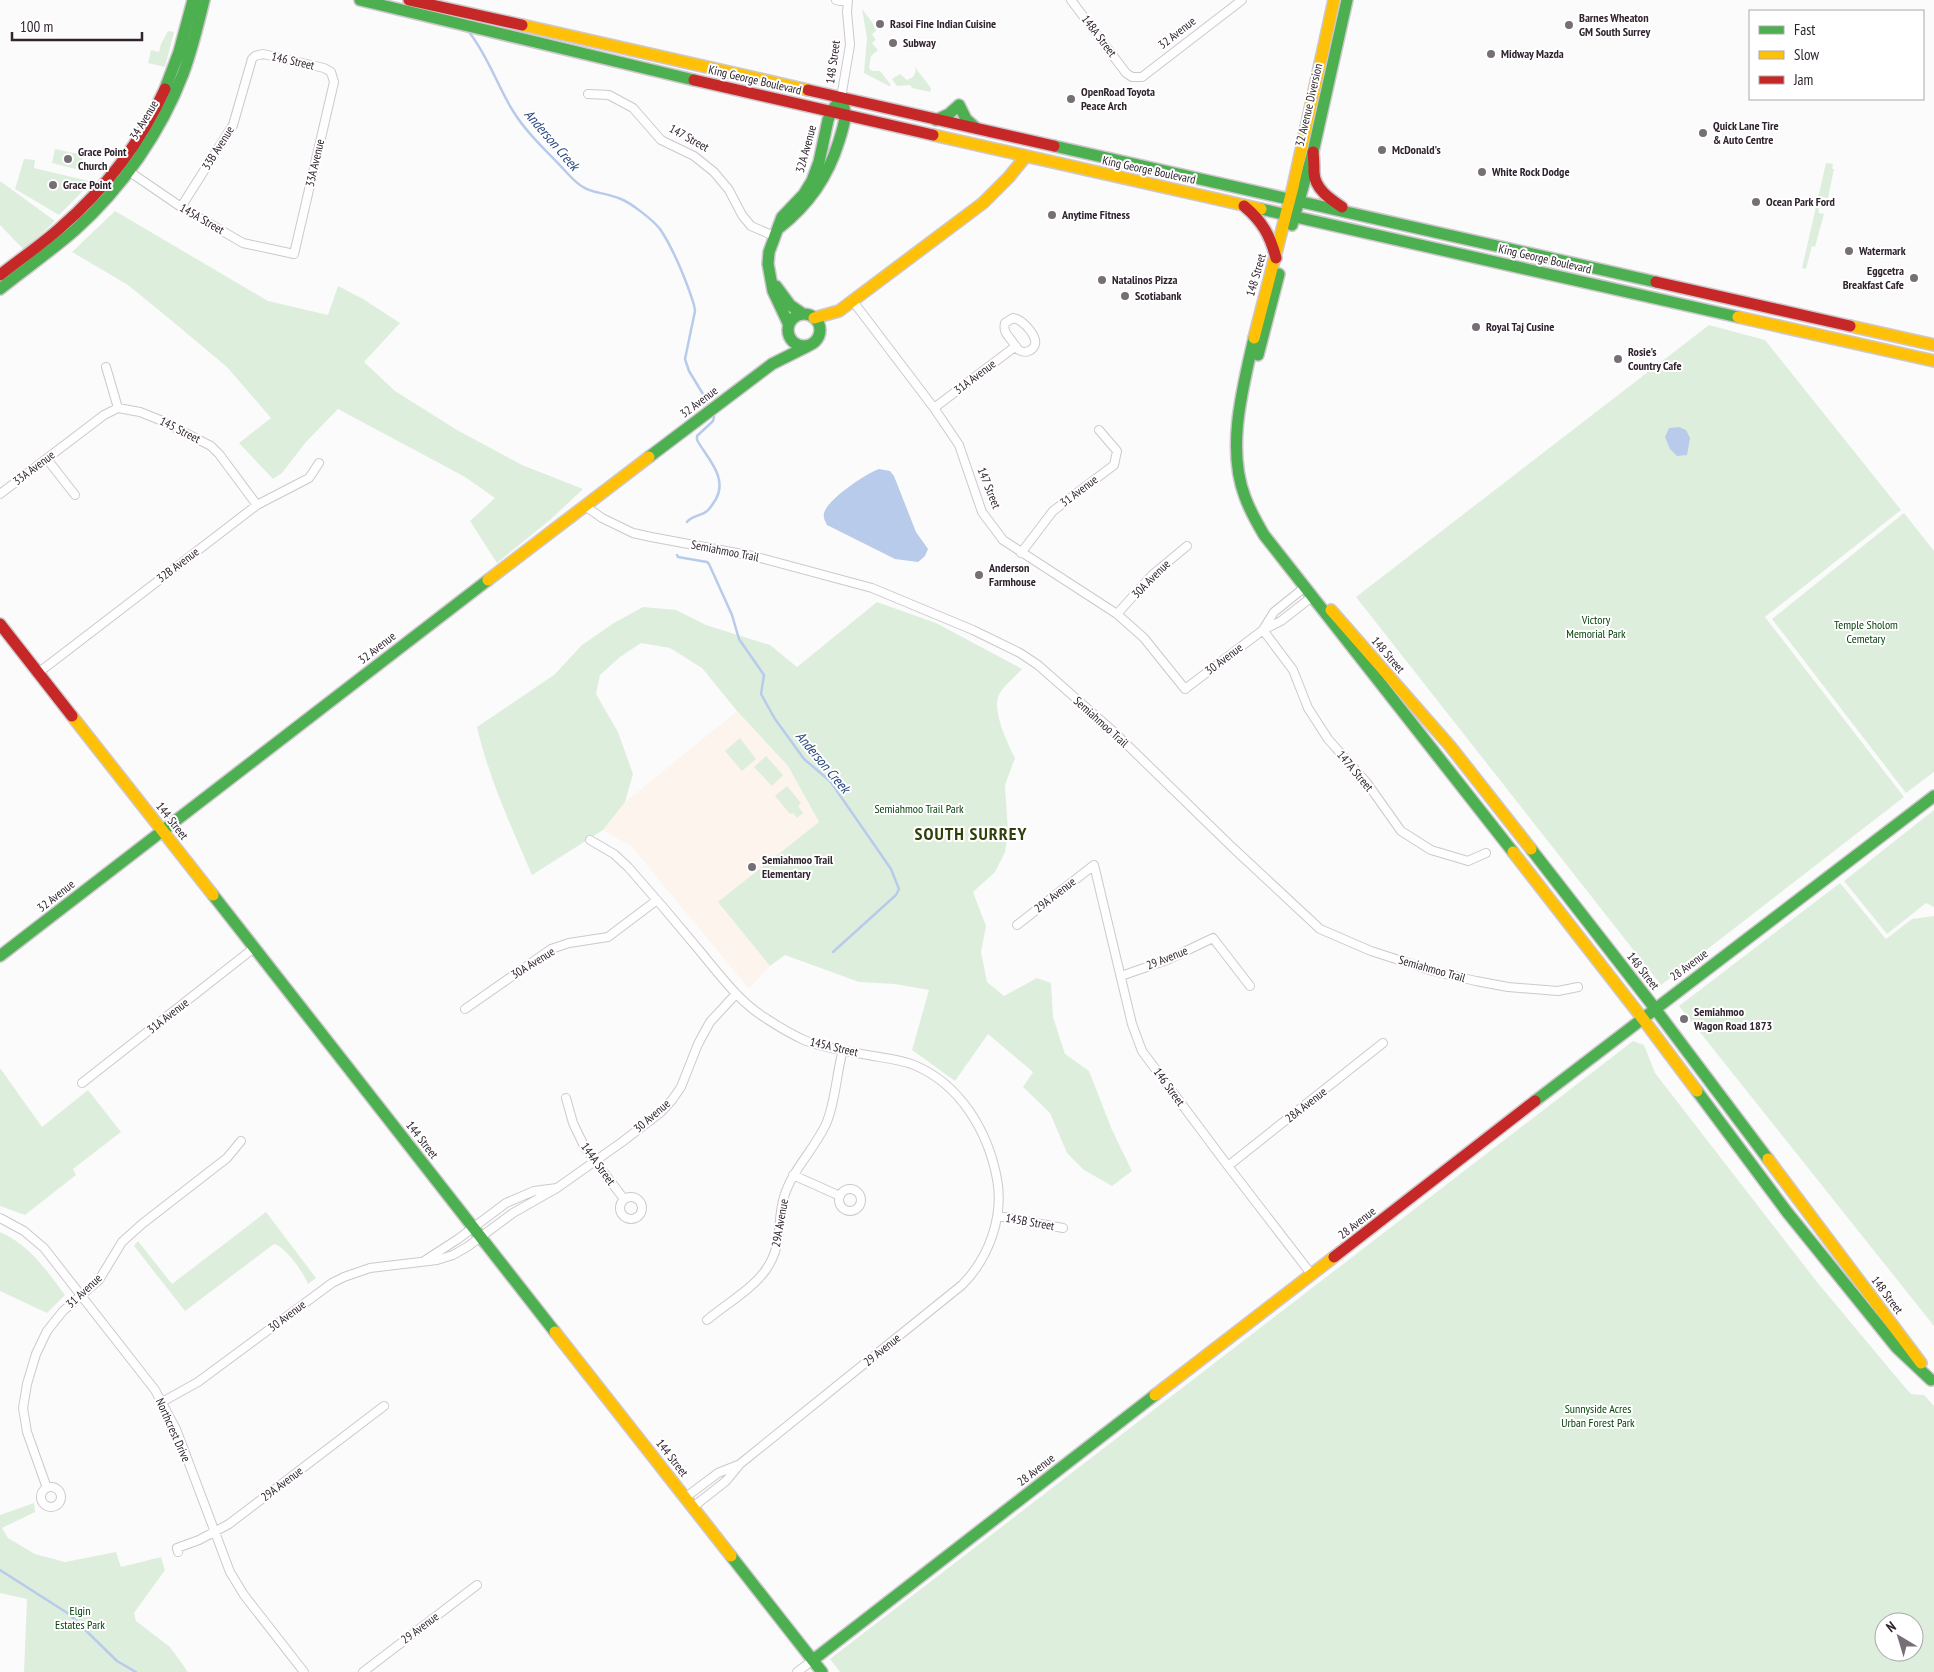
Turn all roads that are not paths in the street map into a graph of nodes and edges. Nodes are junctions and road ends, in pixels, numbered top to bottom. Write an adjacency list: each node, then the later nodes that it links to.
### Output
1 (193, 0): 22 (main road, 34 Avenue)
2 (204, 0): 22 (main road, 34 Avenue)
3 (360, 0): 15 (main road, King George Boulevard)
4 (409, 0): 14 (main road, King George Boulevard)
5 (843, 0): 14 (street, 148 Street)
6 (1071, 0): 12 (street, 148A Street)
7 (1242, 0): 12 (street, 32 Avenue)
8 (1334, 0): 23 (main road, 32 Avenue Diversion)
9 (1347, 0): 19 (main road, 32 Avenue Diversion)
10 (255, 56): 11 (street, 146 Street); 25 (street, 33B Avenue)
11 (331, 72): 29 (street, 33A Avenue)
12 (1126, 73)
13 (588, 94): 28 (street, 147 Street)
14 (841, 98): 15 (main road, 32A Avenue); 16 (main road, 148 Street); 17 (main road, King George Boulevard)
15 (831, 112): 16 (main road, King George Boulevard); 28 (main road, 32A Avenue)
16 (846, 115): 20 (main road, King George Boulevard); 28 (main road, 32A Avenue)
17 (936, 120): 18 (main road, King George Boulevard); 18 (main road)
18 (978, 129): 21 (main road, King George Boulevard)
19 (1313, 152): 23 (main road, 32 Avenue Diversion); 26 (main road)
20 (1026, 156): 21 (main road); 24 (main road, King George Boulevard); 37 (main road)
21 (1102, 157): 23 (main road, King George Boulevard)
22 (123, 167): 25 (street, 145A Street); 32 (main road, 34 Avenue); 35 (main road, 34 Avenue)
23 (1294, 200): 26 (main road, King George Boulevard); 27 (main road, 32 Avenue Diversion)
24 (1242, 204): 27 (main road, King George Boulevard); 30 (main road)
25 (181, 207): 29 (street, 145A Street)
26 (1348, 212): 33 (main road, King George Boulevard)
27 (1290, 215): 30 (main road, 148 Street); 31 (main road, King George Boulevard); 54 (main road, 148 Street)
28 (776, 233): 34 (main road)
29 (294, 254)
30 (1276, 258): 54 (main road, 148 Street)
31 (1532, 271): 33 (main road); 36 (main road, King George Boulevard)
32 (0, 275)
33 (1632, 277): 38 (main road, King George Boulevard)
34 (771, 279): 40 (main road); 42 (main road)
35 (0, 289)
36 (1629, 293): 38 (main road); 41 (main road, King George Boulevard)
37 (852, 300): 39 (main road); 52 (street, 147 Street)
38 (1740, 302): 44 (main road, King George Boulevard)
39 (839, 311): 40 (main road); 43 (main road)
40 (808, 316): 42 (main road); 43 (main road)
41 (1776, 326): 44 (main road); 48 (main road, King George Boulevard)
42 (788, 329): 46 (main road); 49 (main road, 32 Avenue)
43 (820, 333): 46 (main road)
44 (1883, 334): 45 (main road, King George Boulevard)
45 (1934, 345)
46 (808, 346): 49 (main road, 32 Avenue)
47 (1016, 346): 47 (street); 52 (street, 31A Avenue)
48 (1934, 361)
49 (772, 364): 60 (main road, 32 Avenue)
50 (106, 367): 51 (street)
51 (118, 408): 55 (street, 33A Avenue); 59 (street, 145 Street)
52 (934, 408): 62 (street, 147 Street)
53 (1099, 430): 62 (street, 31 Avenue)
54 (1237, 432): 63 (main road, 148 Street)
55 (47, 458): 57 (street, 33A Avenue); 58 (street)
56 (319, 463): 59 (street, 32B Avenue)
57 (0, 494)
58 (75, 496)
59 (257, 505): 67 (street, 32B Avenue)
60 (585, 506): 70 (main road, 32 Avenue); 80 (street, Semiahmoo Trail)
61 (1188, 546): 64 (street, 30A Avenue)
62 (1021, 554): 64 (street, 147 Street)
63 (1309, 591): 66 (street, 30 Avenue); 83 (main road, 148 Street); 84 (main road, 148 Street)
64 (1118, 614): 68 (street, 147 Street)
65 (0, 624): 67 (main road, 144 Street)
66 (1263, 630): 68 (street, 30 Avenue); 72 (street, 147A Street)
67 (38, 673): 70 (main road, 144 Street)
68 (1185, 689)
69 (1934, 796): 83 (main road, 28 Avenue)
70 (162, 831): 76 (main road, 144 Street); 77 (main road, 32 Avenue)
71 (590, 840): 74 (street, 145A Street)
72 (1486, 853)
73 (1094, 866): 75 (street, 29A Avenue); 78 (street, 146 Street)
74 (657, 900): 81 (street, 145A Street); 82 (street, 30A Avenue)
75 (1017, 925)
76 (254, 948): 87 (street, 31A Avenue); 101 (main road, 144 Street)
77 (0, 956)
78 (1121, 976): 79 (street, 29 Avenue); 91 (street, 146 Street)
79 (1250, 986)
80 (1578, 987)
81 (736, 995): 86 (street, 145A Street); 90 (street, 30 Avenue)
82 (465, 1009)
83 (1655, 1009): 84 (main road, 28 Avenue); 106 (main road, 148 Street)
84 (1643, 1019): 103 (main road, 28 Avenue); 106 (main road, 148 Street)
85 (1383, 1043): 91 (street, 28A Avenue)
86 (843, 1050): 92 (street, 29A Avenue); 98 (street, 145A Street)
87 (82, 1083)
88 (566, 1098): 90 (street, 144A Street)
89 (241, 1141): 104 (street, 31 Avenue)
90 (595, 1162): 93 (street, 30 Avenue); 96 (street, 144A Street)
91 (1228, 1166): 103 (street, 146 Street)
92 (793, 1175): 94 (street); 105 (street, 29A Avenue)
93 (557, 1188): 95 (street, 30 Avenue); 97 (street, 30 Avenue)
94 (840, 1196)
95 (512, 1200): 97 (street); 101 (street, 30 Avenue)
96 (624, 1200)
97 (518, 1209): 101 (street, 30 Avenue)
98 (998, 1216): 100 (street, 145B Street); 109 (street, 29 Avenue)
99 (0, 1218): 104 (street, Northcrest Drive)
100 (1063, 1228)
101 (477, 1232): 102 (street, 30 Avenue); 102 (street, 30 Avenue); 111 (main road, 144 Street)
102 (424, 1261): 107 (street, 30 Avenue)
103 (1312, 1275): 116 (main road, 28 Avenue)
104 (83, 1296): 107 (street, Northcrest Drive); 110 (street, 31 Avenue)
105 (707, 1320)
106 (1933, 1381)
107 (162, 1402): 113 (street, Northcrest Drive)
108 (384, 1406): 113 (street, 29A Avenue)
109 (740, 1464): 111 (street, 29 Avenue); 112 (street, 29 Avenue)
110 (47, 1488)
111 (686, 1498): 112 (main road, 144 Street)
112 (693, 1507): 116 (main road, 144 Street)
113 (214, 1532): 114 (street, 29A Avenue); 117 (street, Northcrest Drive)
114 (178, 1552)
115 (477, 1585): 118 (street, 29 Avenue)
116 (813, 1660): 119 (street, 28 Avenue); 120 (main road, 144 Street)
117 (304, 1672)
118 (363, 1672)
119 (797, 1672)
120 (822, 1672)

